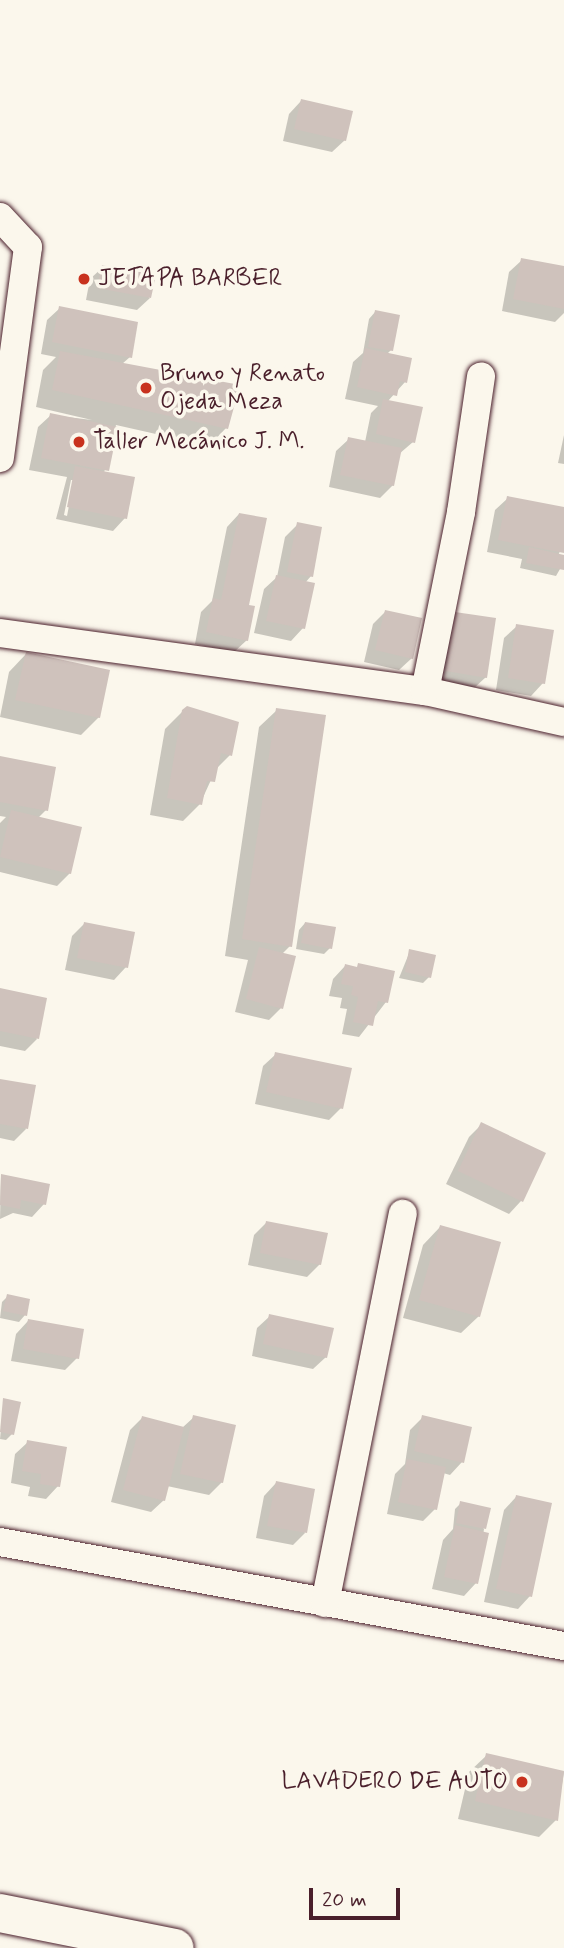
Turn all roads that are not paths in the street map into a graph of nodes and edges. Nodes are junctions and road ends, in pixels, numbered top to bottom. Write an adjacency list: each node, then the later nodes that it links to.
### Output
1 (0, 217): 3 (street)
2 (481, 376): 5 (street)
3 (0, 457)
4 (0, 633): 5 (street)
5 (425, 691): 6 (street)
6 (564, 722)
7 (403, 1214): 9 (street)
8 (0, 1542): 9 (street)
9 (324, 1603): 10 (street)
10 (564, 1646)
11 (0, 1913): 12 (main road)
12 (175, 1948)

